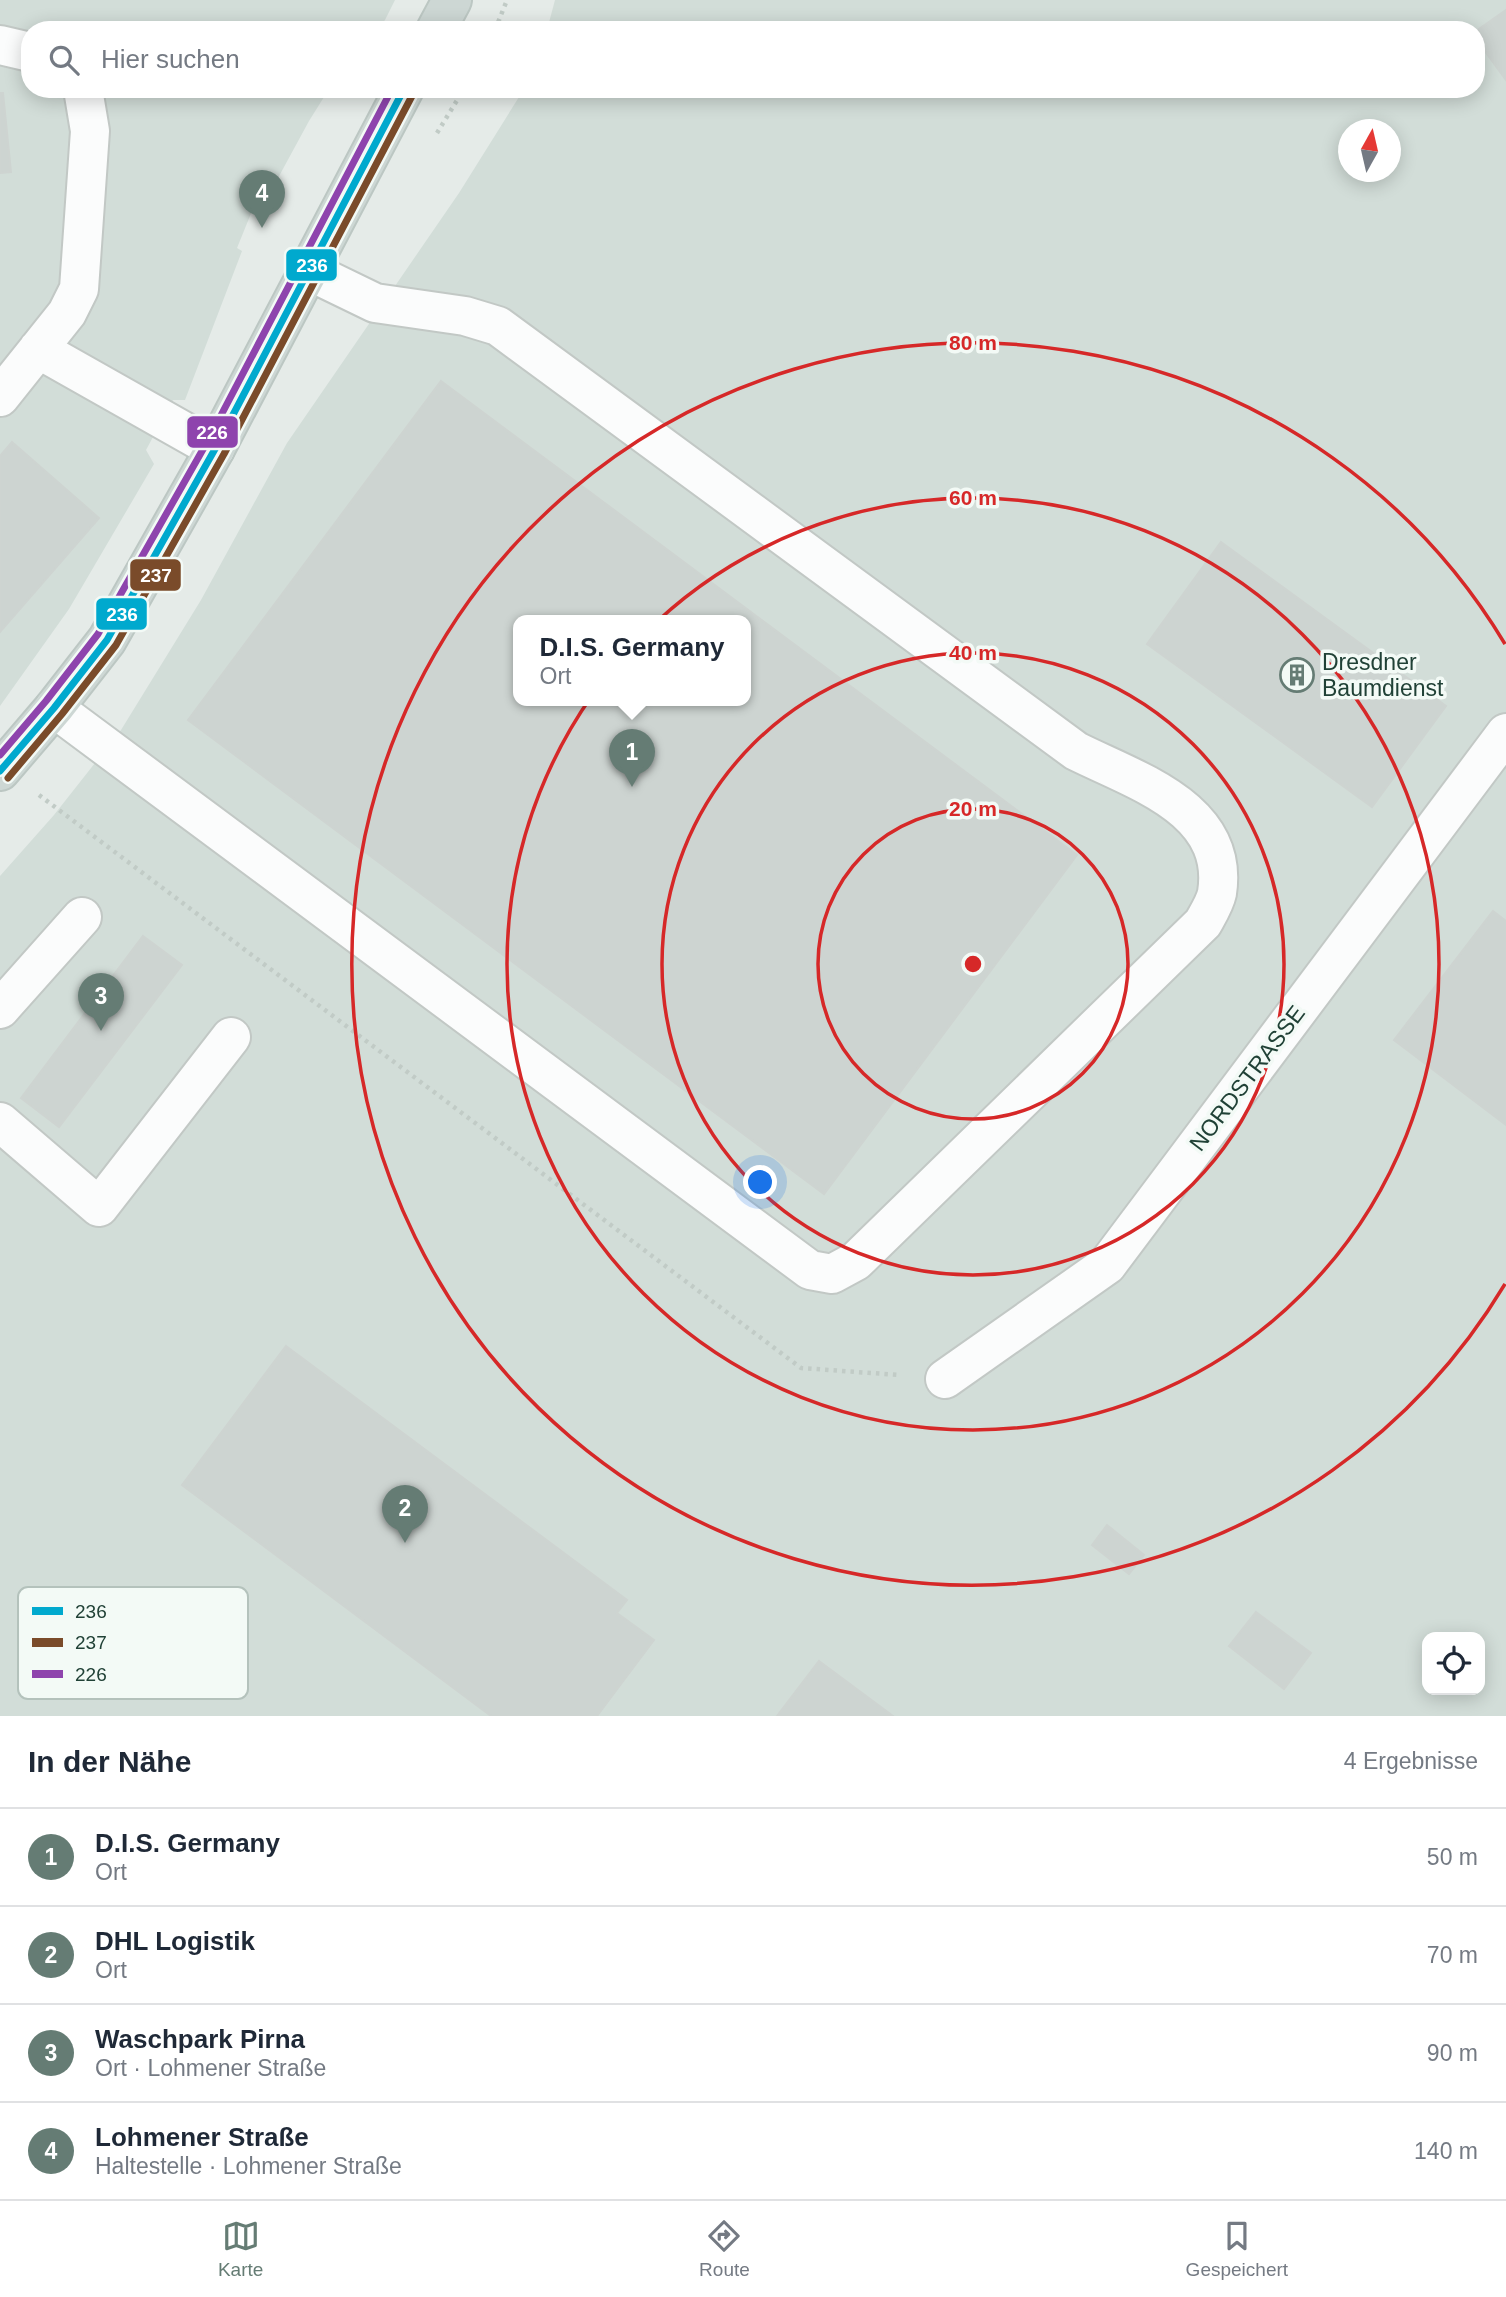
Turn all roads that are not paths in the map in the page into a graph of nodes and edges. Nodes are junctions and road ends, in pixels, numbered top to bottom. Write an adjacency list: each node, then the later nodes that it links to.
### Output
1 (452, 0): 2 (main road)
2 (441, 21)
3 (0, 46): 4 (street)
4 (21, 50)
5 (84, 98): 8 (street)
6 (399, 98): 7 (main road)
7 (309, 271): 10 (main road); 11 (street)
8 (38, 349): 9 (street); 10 (street)
9 (0, 397)
10 (215, 449): 11 (main road)
11 (54, 708): 13 (main road)
12 (1506, 733): 18 (street, NORDSTRASSE)
13 (1, 770)
14 (82, 917): 15 (street)
15 (0, 1009)
16 (230, 1037): 17 (street)
17 (0, 1122)
18 (945, 1379)

